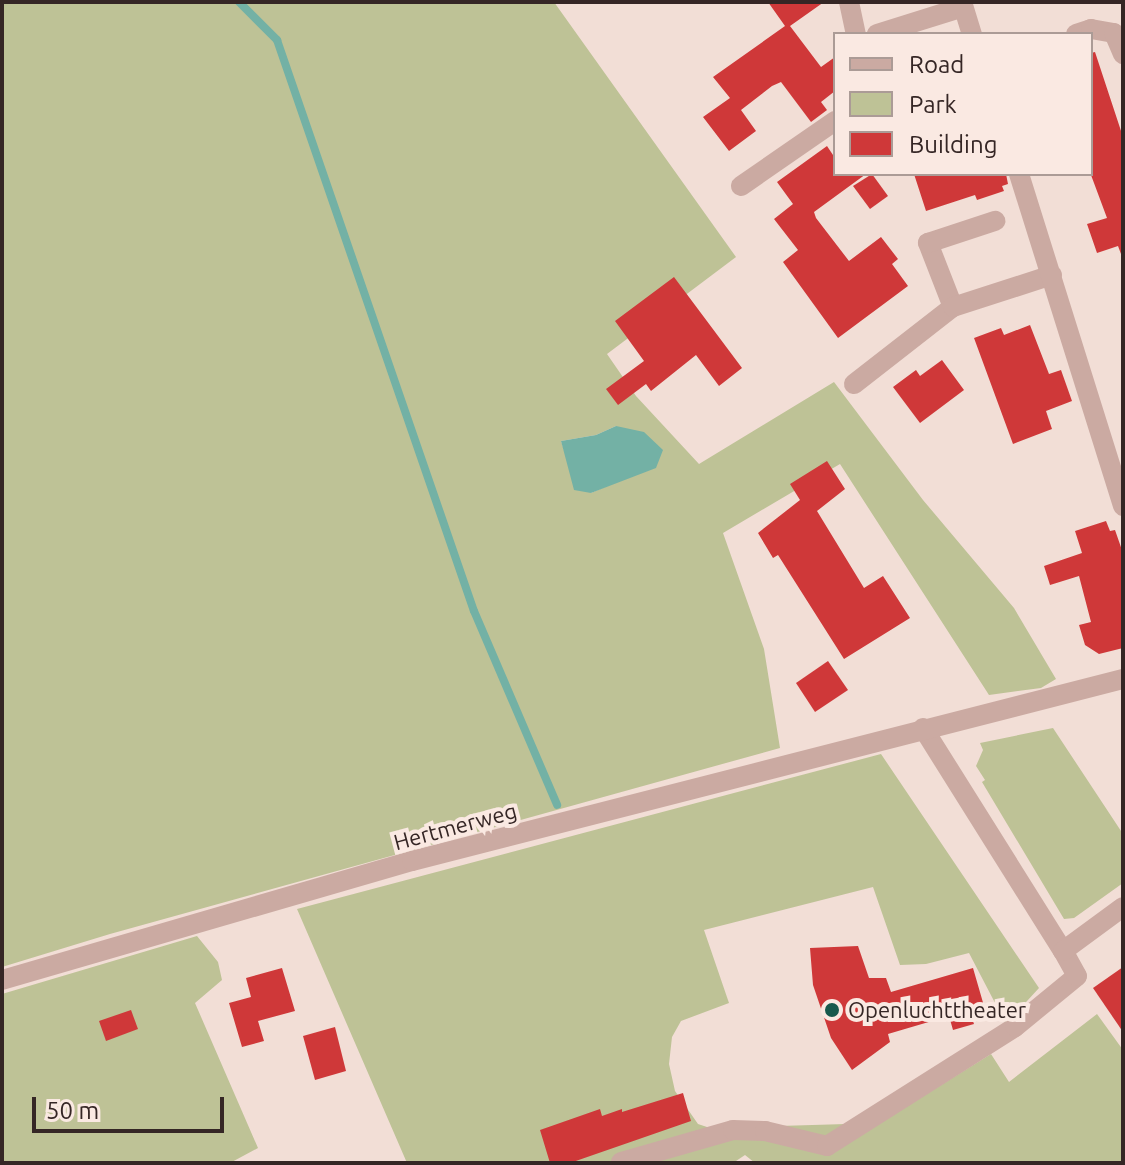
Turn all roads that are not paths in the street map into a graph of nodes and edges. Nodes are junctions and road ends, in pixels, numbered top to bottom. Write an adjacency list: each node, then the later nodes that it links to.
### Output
1 (849, 2): 3 (street)
2 (963, 5): 4 (street); 5 (street)
3 (856, 32)
4 (883, 32)
5 (971, 32)
6 (1082, 32): 7 (street)
7 (1123, 54)
8 (833, 122): 10 (street)
9 (1020, 176): 12 (street)
10 (741, 186)
11 (995, 221): 13 (street)
12 (1052, 275): 13 (street); 15 (street)
13 (953, 307): 14 (street)
14 (854, 384)
15 (1123, 506)
16 (1123, 679): 17 (street, Hertmerweg)
17 (923, 728): 19 (street); 20 (street, Hertmerweg)
18 (1123, 907): 19 (street)
19 (1063, 951): 21 (street)
20 (2, 980)
21 (621, 1162)

